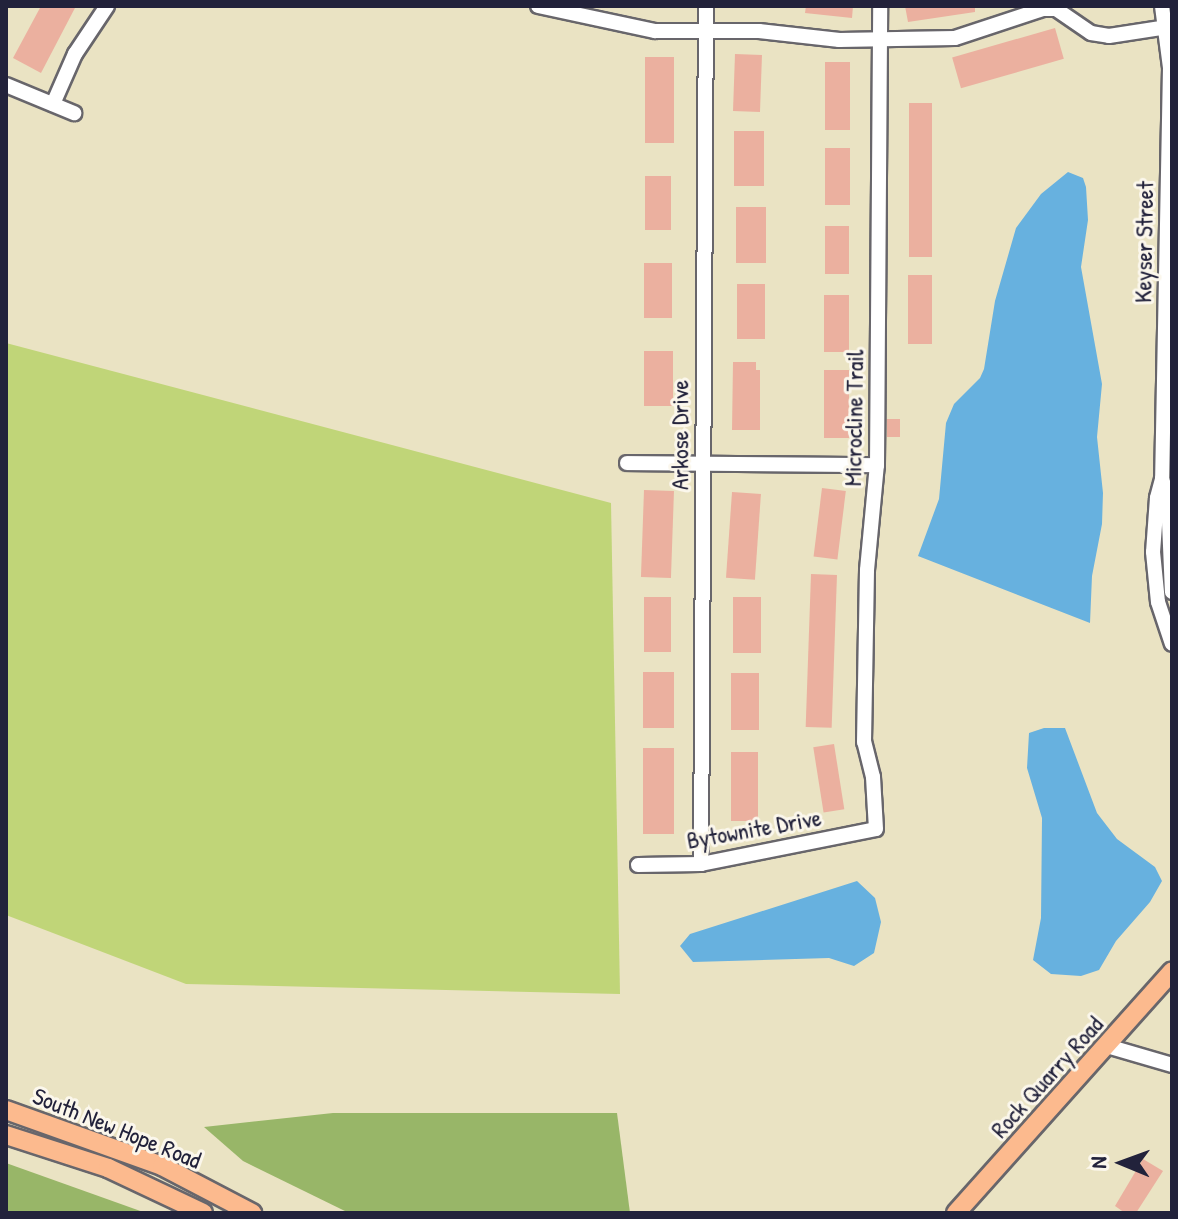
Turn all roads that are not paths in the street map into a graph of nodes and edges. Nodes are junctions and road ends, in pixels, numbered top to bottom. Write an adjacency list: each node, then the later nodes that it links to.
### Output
1 (107, 6): 10 (street)
2 (538, 6): 7 (street)
3 (706, 6): 7 (street, Arkose Drive)
4 (880, 6): 8 (street, Microcline Trail)
5 (1162, 6): 6 (street, Keyser Street)
6 (1167, 27): 8 (street); 12 (street, Keyser Street)
7 (704, 31): 8 (street); 14 (street, Arkose Drive)
8 (879, 40): 15 (street, Microcline Trail)
9 (6, 85): 10 (street)
10 (53, 104): 11 (street)
11 (74, 113)
12 (1169, 305): 16 (street, Keyser Street)
13 (627, 463): 14 (street)
14 (702, 463): 15 (street); 21 (street, Arkose Drive)
15 (877, 465): 20 (street, Microcline Trail)
16 (1162, 479): 17 (street, Keyser Street); 19 (street, Keyser Street)
17 (1170, 560): 18 (street, Keyser Street)
18 (1172, 592)
19 (1172, 644)
20 (876, 829): 21 (street, Bytownite Drive)
21 (701, 864): 22 (street, Bytownite Drive)
22 (638, 865)
23 (1172, 971): 24 (main road, Rock Quarry Road)
24 (1107, 1046): 25 (street); 30 (main road, Rock Quarry Road)
25 (1172, 1065)
26 (6, 1110): 29 (main road, South New Hope Road)
27 (6, 1135): 28 (main road, South New Hope Road)
28 (203, 1213)
29 (252, 1213)
30 (956, 1213)

